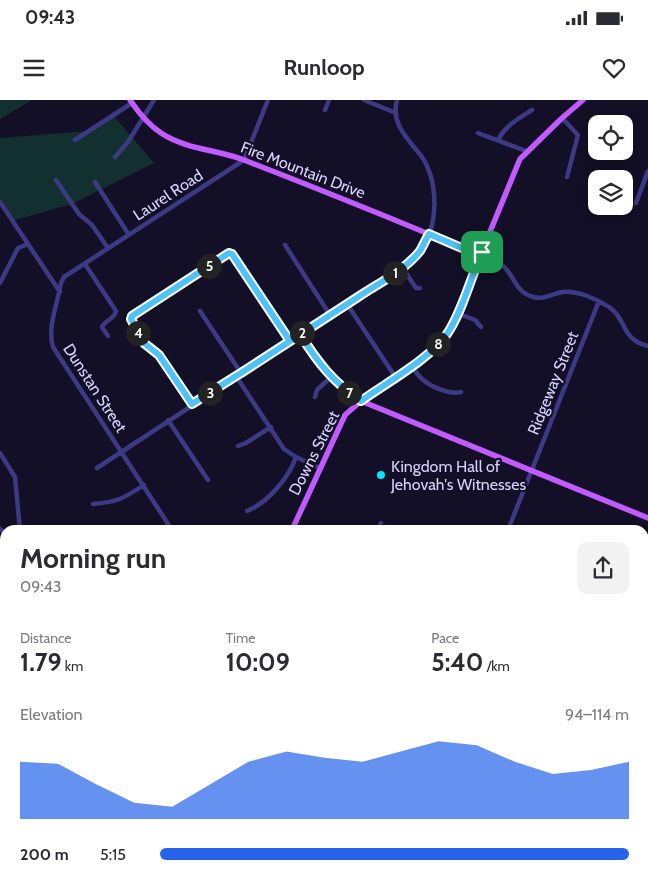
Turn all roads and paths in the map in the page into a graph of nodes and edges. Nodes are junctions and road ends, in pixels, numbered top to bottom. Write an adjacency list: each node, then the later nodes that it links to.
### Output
1 (154, 100): 13 (street)
2 (268, 100): 22 (street)
3 (329, 100): 8 (street)
4 (364, 100): 11 (street)
5 (397, 100): 11 (street)
6 (583, 100): 14 (main road, Downs Street)
7 (131, 102): 13 (main road, Fire Mountain Drive); 16 (street)
8 (325, 110)
9 (532, 110): 12 (street)
10 (517, 111): 12 (street)
11 (396, 113): 29 (street)
12 (521, 117): 18 (street)
13 (144, 118): 21 (street); 22 (main road, Fire Mountain Drive)
14 (562, 118): 20 (main road, Downs Street); 24 (street)
15 (478, 133): 18 (street)
16 (81, 136): 17 (street); 19 (street)
17 (75, 140)
18 (498, 140): 20 (street)
19 (86, 142)
20 (526, 151): 34 (main road, Downs Street)
21 (115, 157)
22 (244, 160): 29 (main road, Fire Mountain Drive); 30 (street, Laurel Road)
23 (648, 171): 28 (street)
24 (567, 177)
25 (56, 180): 33 (street)
26 (94, 182): 30 (street)
27 (0, 202): 31 (street)
28 (636, 203)
29 (429, 234): 34 (main road, Fire Mountain Drive); 36 (street)
30 (129, 235): 33 (street, Laurel Road)
31 (28, 244): 37 (street); 40 (street)
32 (285, 245): 45 (street)
33 (108, 248): 35 (street, Laurel Road)
34 (480, 255): 41 (street, Fire Mountain Drive); 44 (main road, Downs Street)
35 (85, 264): 40 (street, Laurel Road); 48 (street)
36 (402, 267): 39 (street); 42 (street)
37 (2, 275): 38 (street)
38 (0, 284)
39 (420, 288)
40 (60, 292): 62 (street, Dunstan Street)
41 (599, 301): 50 (street, Fire Mountain Drive); 67 (street, Ridgeway Street)
42 (347, 304): 45 (street); 54 (street)
43 (200, 311): 52 (street)
44 (457, 313): 46 (street); 51 (main road, Downs Street)
45 (330, 315): 47 (street)
46 (481, 327)
47 (300, 334): 49 (street); 53 (street)
48 (108, 336)
49 (290, 341): 52 (street); 58 (street)
50 (648, 346)
51 (411, 366): 54 (main road, Downs Street); 55 (street)
52 (239, 374): 58 (street); 60 (street)
53 (330, 377): 56 (street); 57 (street)
54 (396, 378): 57 (main road, Downs Street)
55 (461, 392)
56 (315, 397)
57 (361, 401): 66 (main road, Downs Street); 67 (main road)
58 (192, 404): 59 (street)
59 (168, 420): 62 (street); 68 (street)
60 (270, 427): 61 (street); 64 (street)
61 (238, 446)
62 (121, 451): 65 (street); 69 (street, Dunstan Street)
63 (0, 453): 73 (street)
64 (296, 457): 66 (street); 71 (street)
65 (97, 468)
66 (320, 468): 75 (main road, Downs Street)
67 (532, 472): 72 (main road); 76 (street, Ridgeway Street)
68 (208, 480)
69 (144, 485): 70 (street); 74 (street, Dunstan Street)
70 (93, 504)
71 (247, 511)
72 (648, 518)
73 (20, 525)
74 (169, 525)
75 (294, 525)
76 (510, 525)

